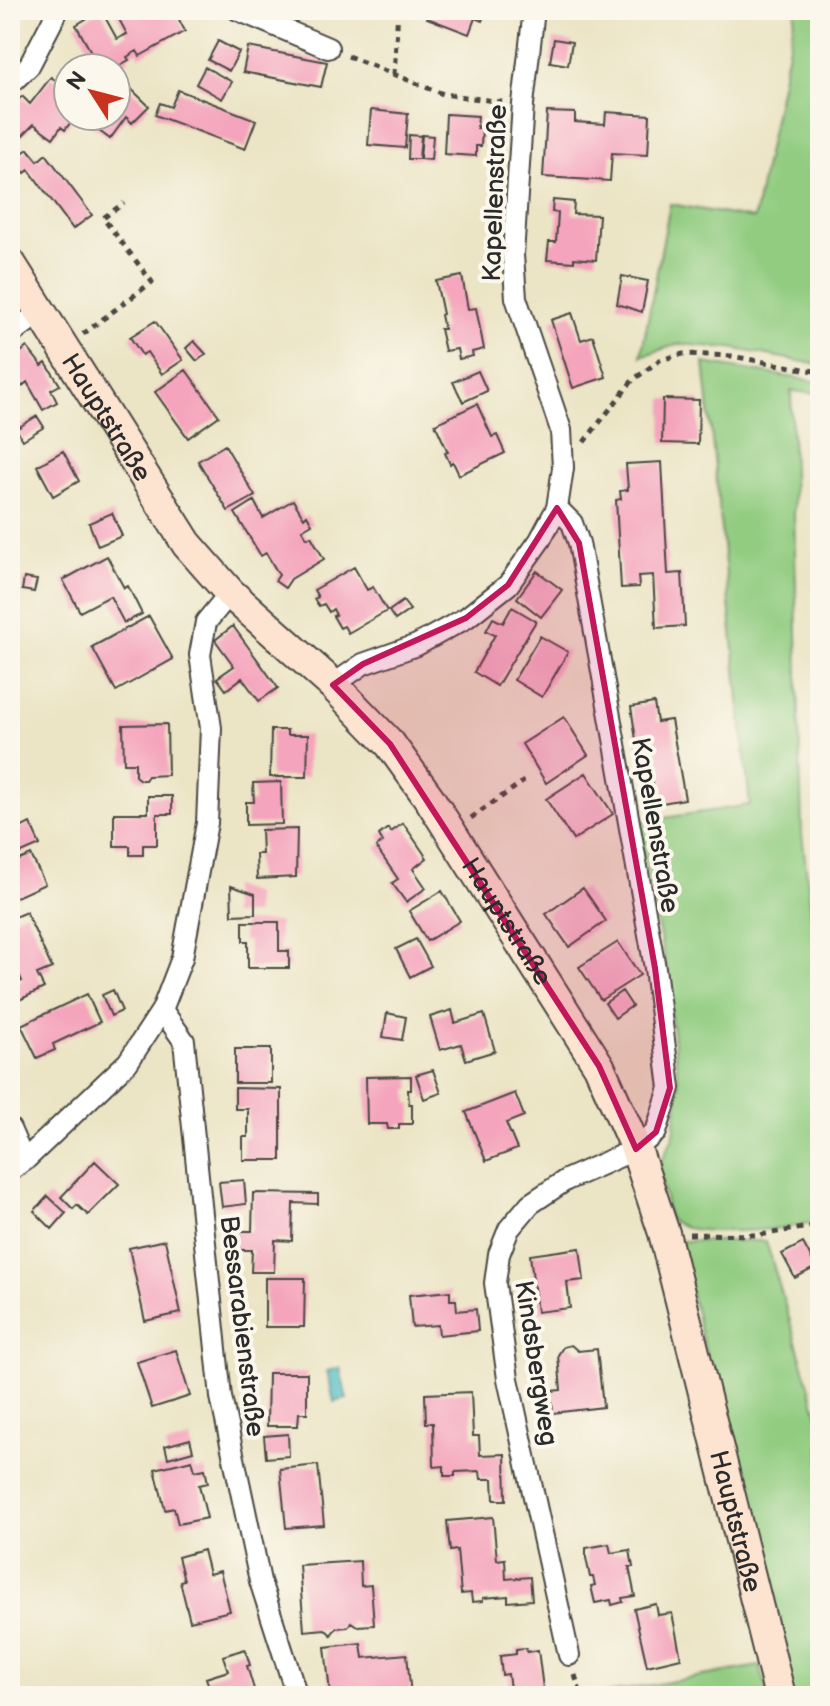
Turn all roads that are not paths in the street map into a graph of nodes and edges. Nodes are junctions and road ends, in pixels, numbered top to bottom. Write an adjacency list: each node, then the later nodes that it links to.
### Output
1 (58, 10): 5 (street)
2 (238, 10): 4 (street)
3 (534, 10): 9 (street, Kapellenstraße)
4 (328, 48)
5 (10, 84)
6 (10, 263): 7 (main road, Hauptstraße)
7 (40, 312): 8 (street); 10 (main road, Hauptstraße)
8 (10, 335)
9 (557, 508): 11 (street, Kapellenstraße); 14 (street, Kapellenstraße)
10 (230, 593): 11 (main road, Hauptstraße); 12 (street)
11 (333, 685): 14 (main road, Hauptstraße)
12 (162, 1010): 15 (street); 17 (street, Bessarabienstraße)
13 (10, 1129): 15 (street)
14 (636, 1149): 16 (street, Kindsbergweg); 18 (main road, Hauptstraße)
15 (17, 1165)
16 (569, 1655)
17 (297, 1696)
18 (780, 1696)

